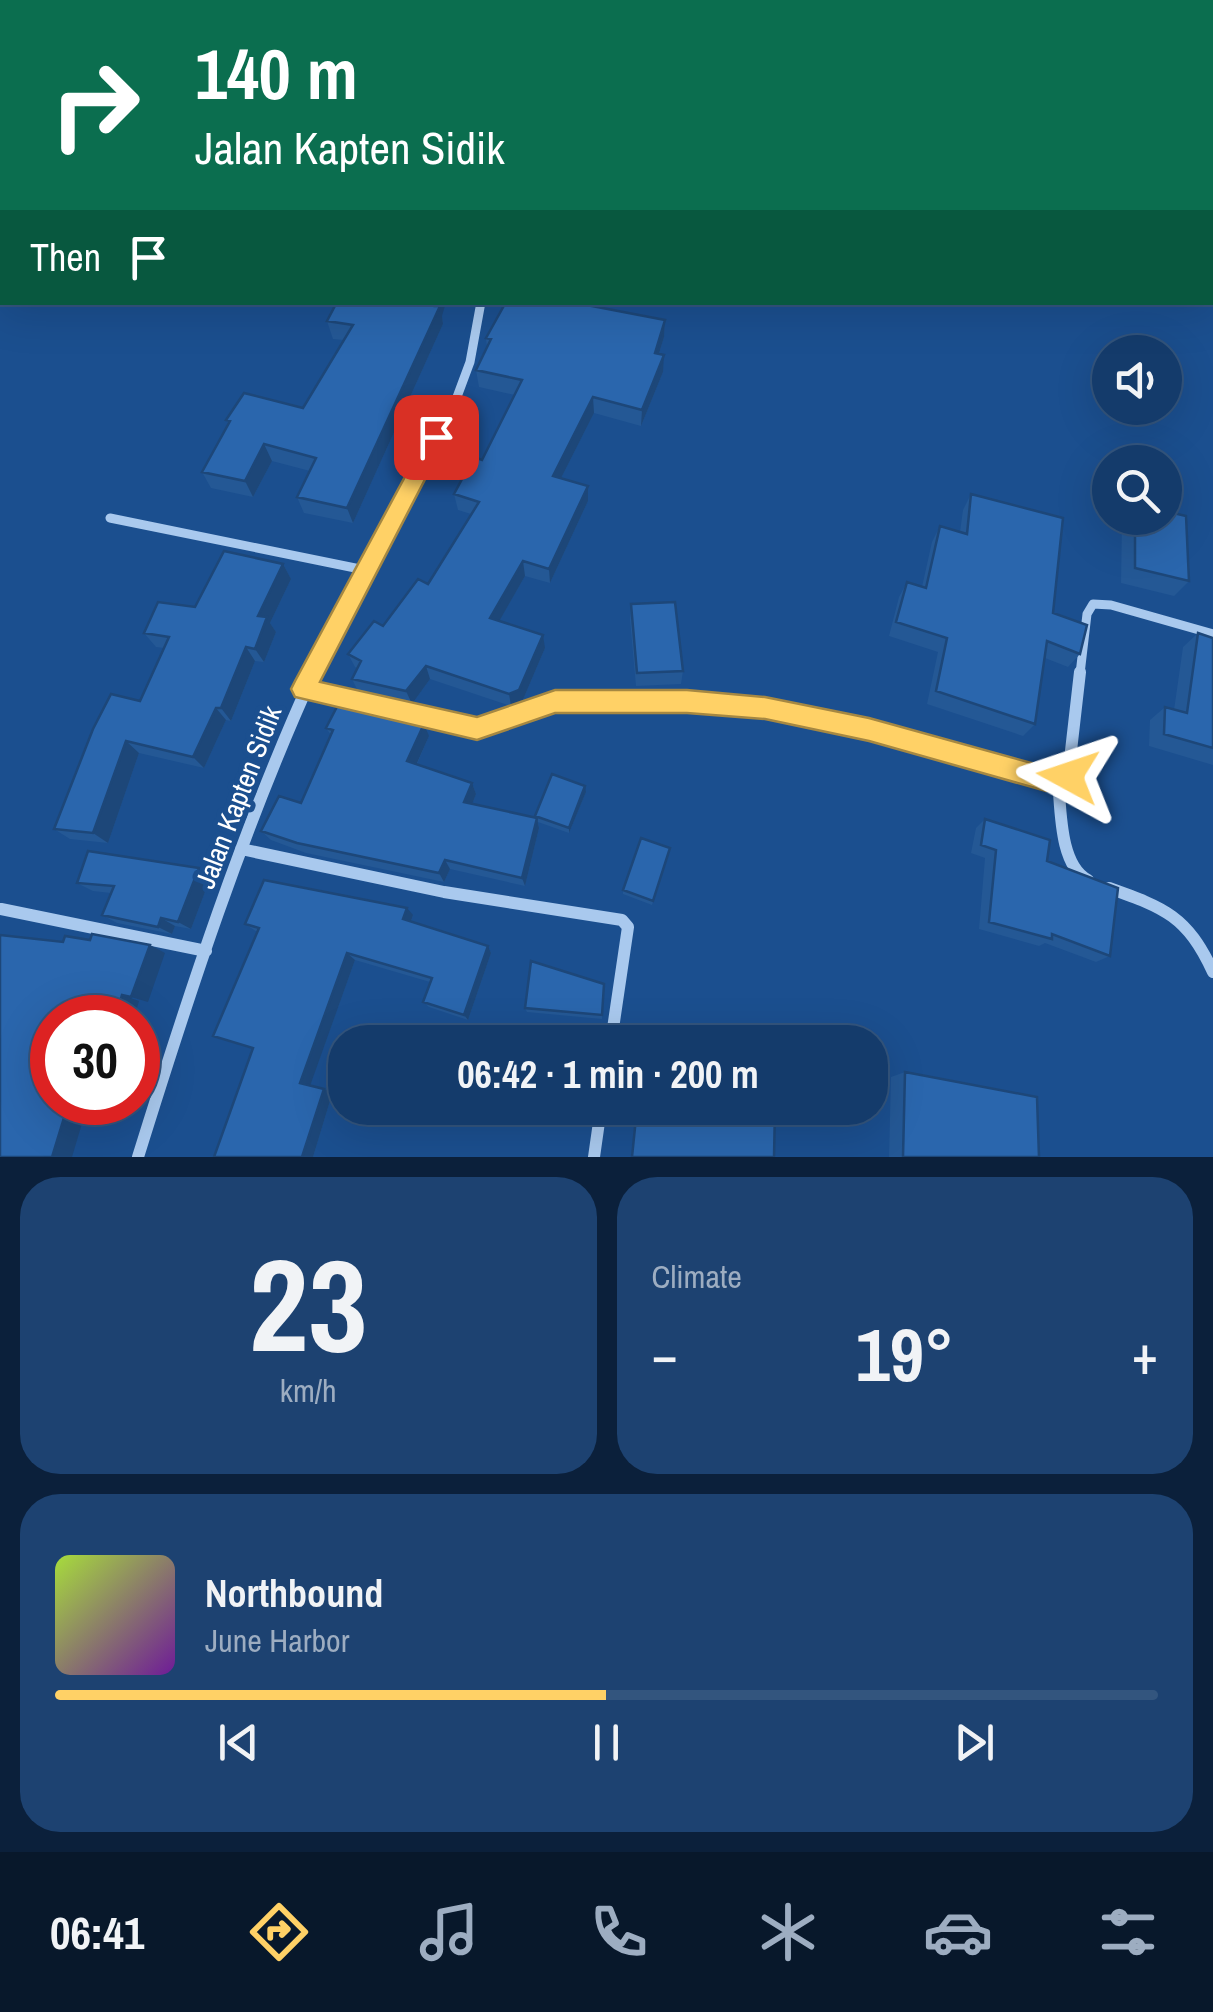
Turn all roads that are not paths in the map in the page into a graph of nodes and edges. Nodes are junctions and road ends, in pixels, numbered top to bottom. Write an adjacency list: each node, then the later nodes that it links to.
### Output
1 (480, 305): 3 (street, Jalan Kapten Sidik)
2 (110, 518): 3 (street)
3 (365, 570): 5 (street, Jalan Kapten Sidik)
4 (1213, 634): 8 (street)
5 (304, 689): 6 (street); 9 (street, Jalan Kapten Sidik)
6 (356, 702)
7 (374, 706): 8 (street)
8 (1058, 780): 12 (street)
9 (242, 849): 11 (street, Jalan Kapten Sidik); 13 (street)
10 (1, 909): 11 (street)
11 (206, 951): 15 (street, Jalan Kapten Sidik)
12 (1213, 972)
13 (614, 1025)
14 (599, 1125): 16 (street)
15 (138, 1157)
16 (594, 1157)

